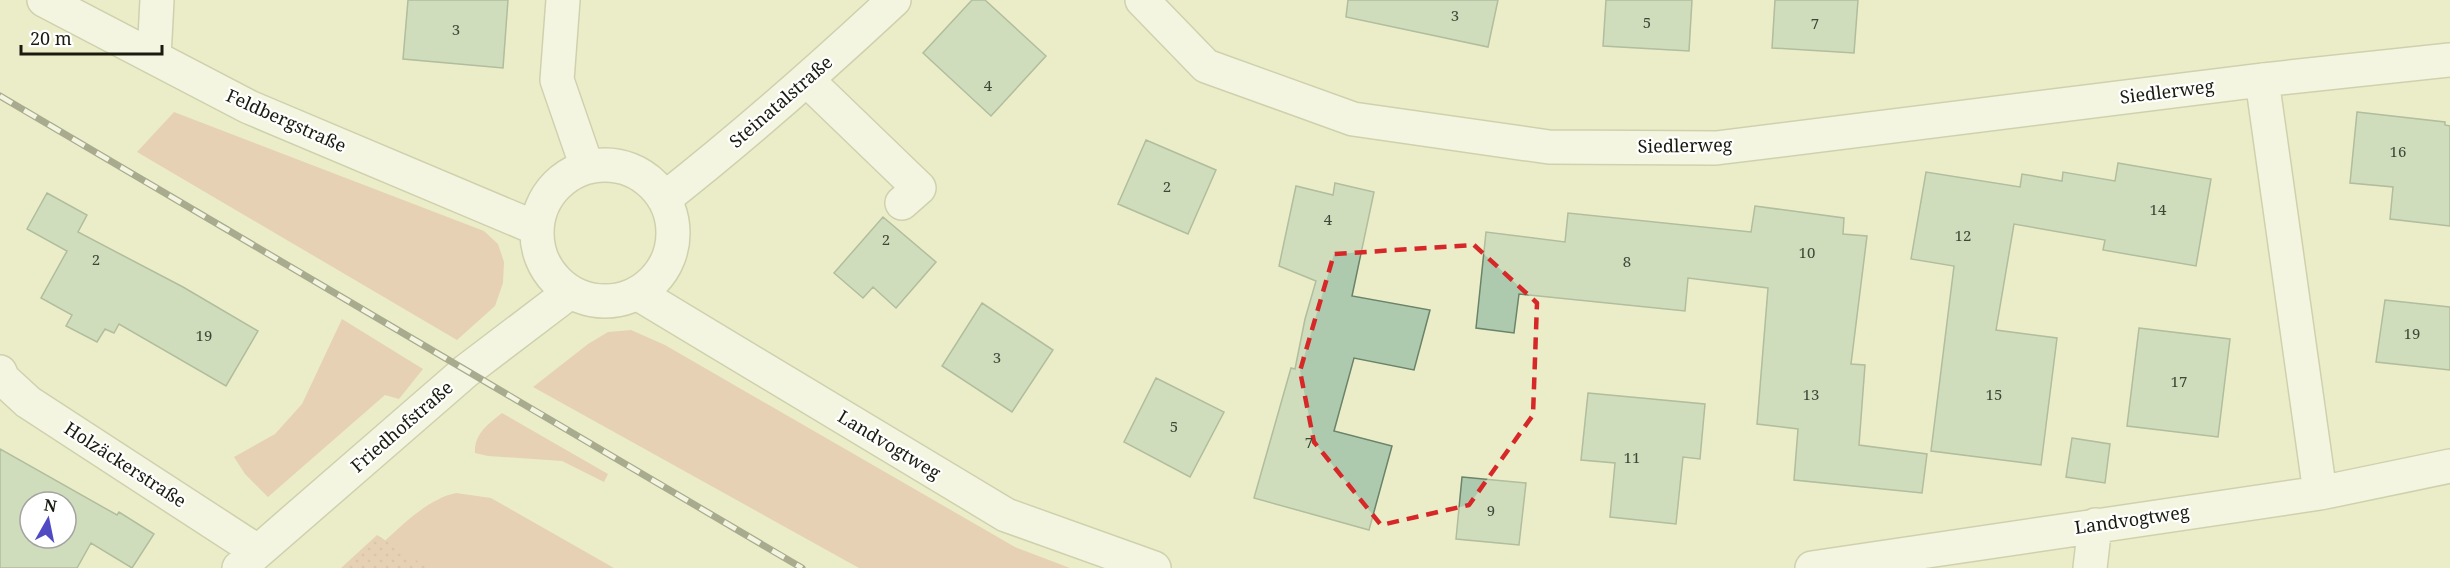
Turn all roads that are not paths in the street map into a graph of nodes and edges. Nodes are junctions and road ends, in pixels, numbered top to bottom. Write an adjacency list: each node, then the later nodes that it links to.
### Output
1 (44, 0): 6 (street, Feldbergstraße)
2 (157, 0): 6 (street)
3 (563, 0): 10 (street)
4 (894, 0): 8 (street, Steinatalstraße)
5 (1142, 0): 9 (street, Siedlerweg)
6 (154, 57): 13 (street, Feldbergstraße)
7 (2450, 60): 9 (street, Siedlerweg)
8 (807, 80): 11 (street, Steinatalstraße); 12 (street)
9 (2262, 80): 18 (street)
10 (587, 166): 11 (street); 13 (street)
11 (664, 199): 15 (street)
12 (902, 203)
13 (536, 228): 14 (street)
14 (570, 292): 15 (street); 20 (street, Friedhofstraße)
15 (637, 293): 21 (street, Landvogtweg)
16 (0, 372): 20 (street, Holzäckerstraße)
17 (2450, 465): 18 (street, Landvogtweg)
18 (2320, 493): 19 (street, Landvogtweg)
19 (2095, 525): 22 (street, Landvogtweg); 23 (street)
20 (248, 560)
21 (1154, 568)
22 (1812, 568)
23 (2091, 568)

